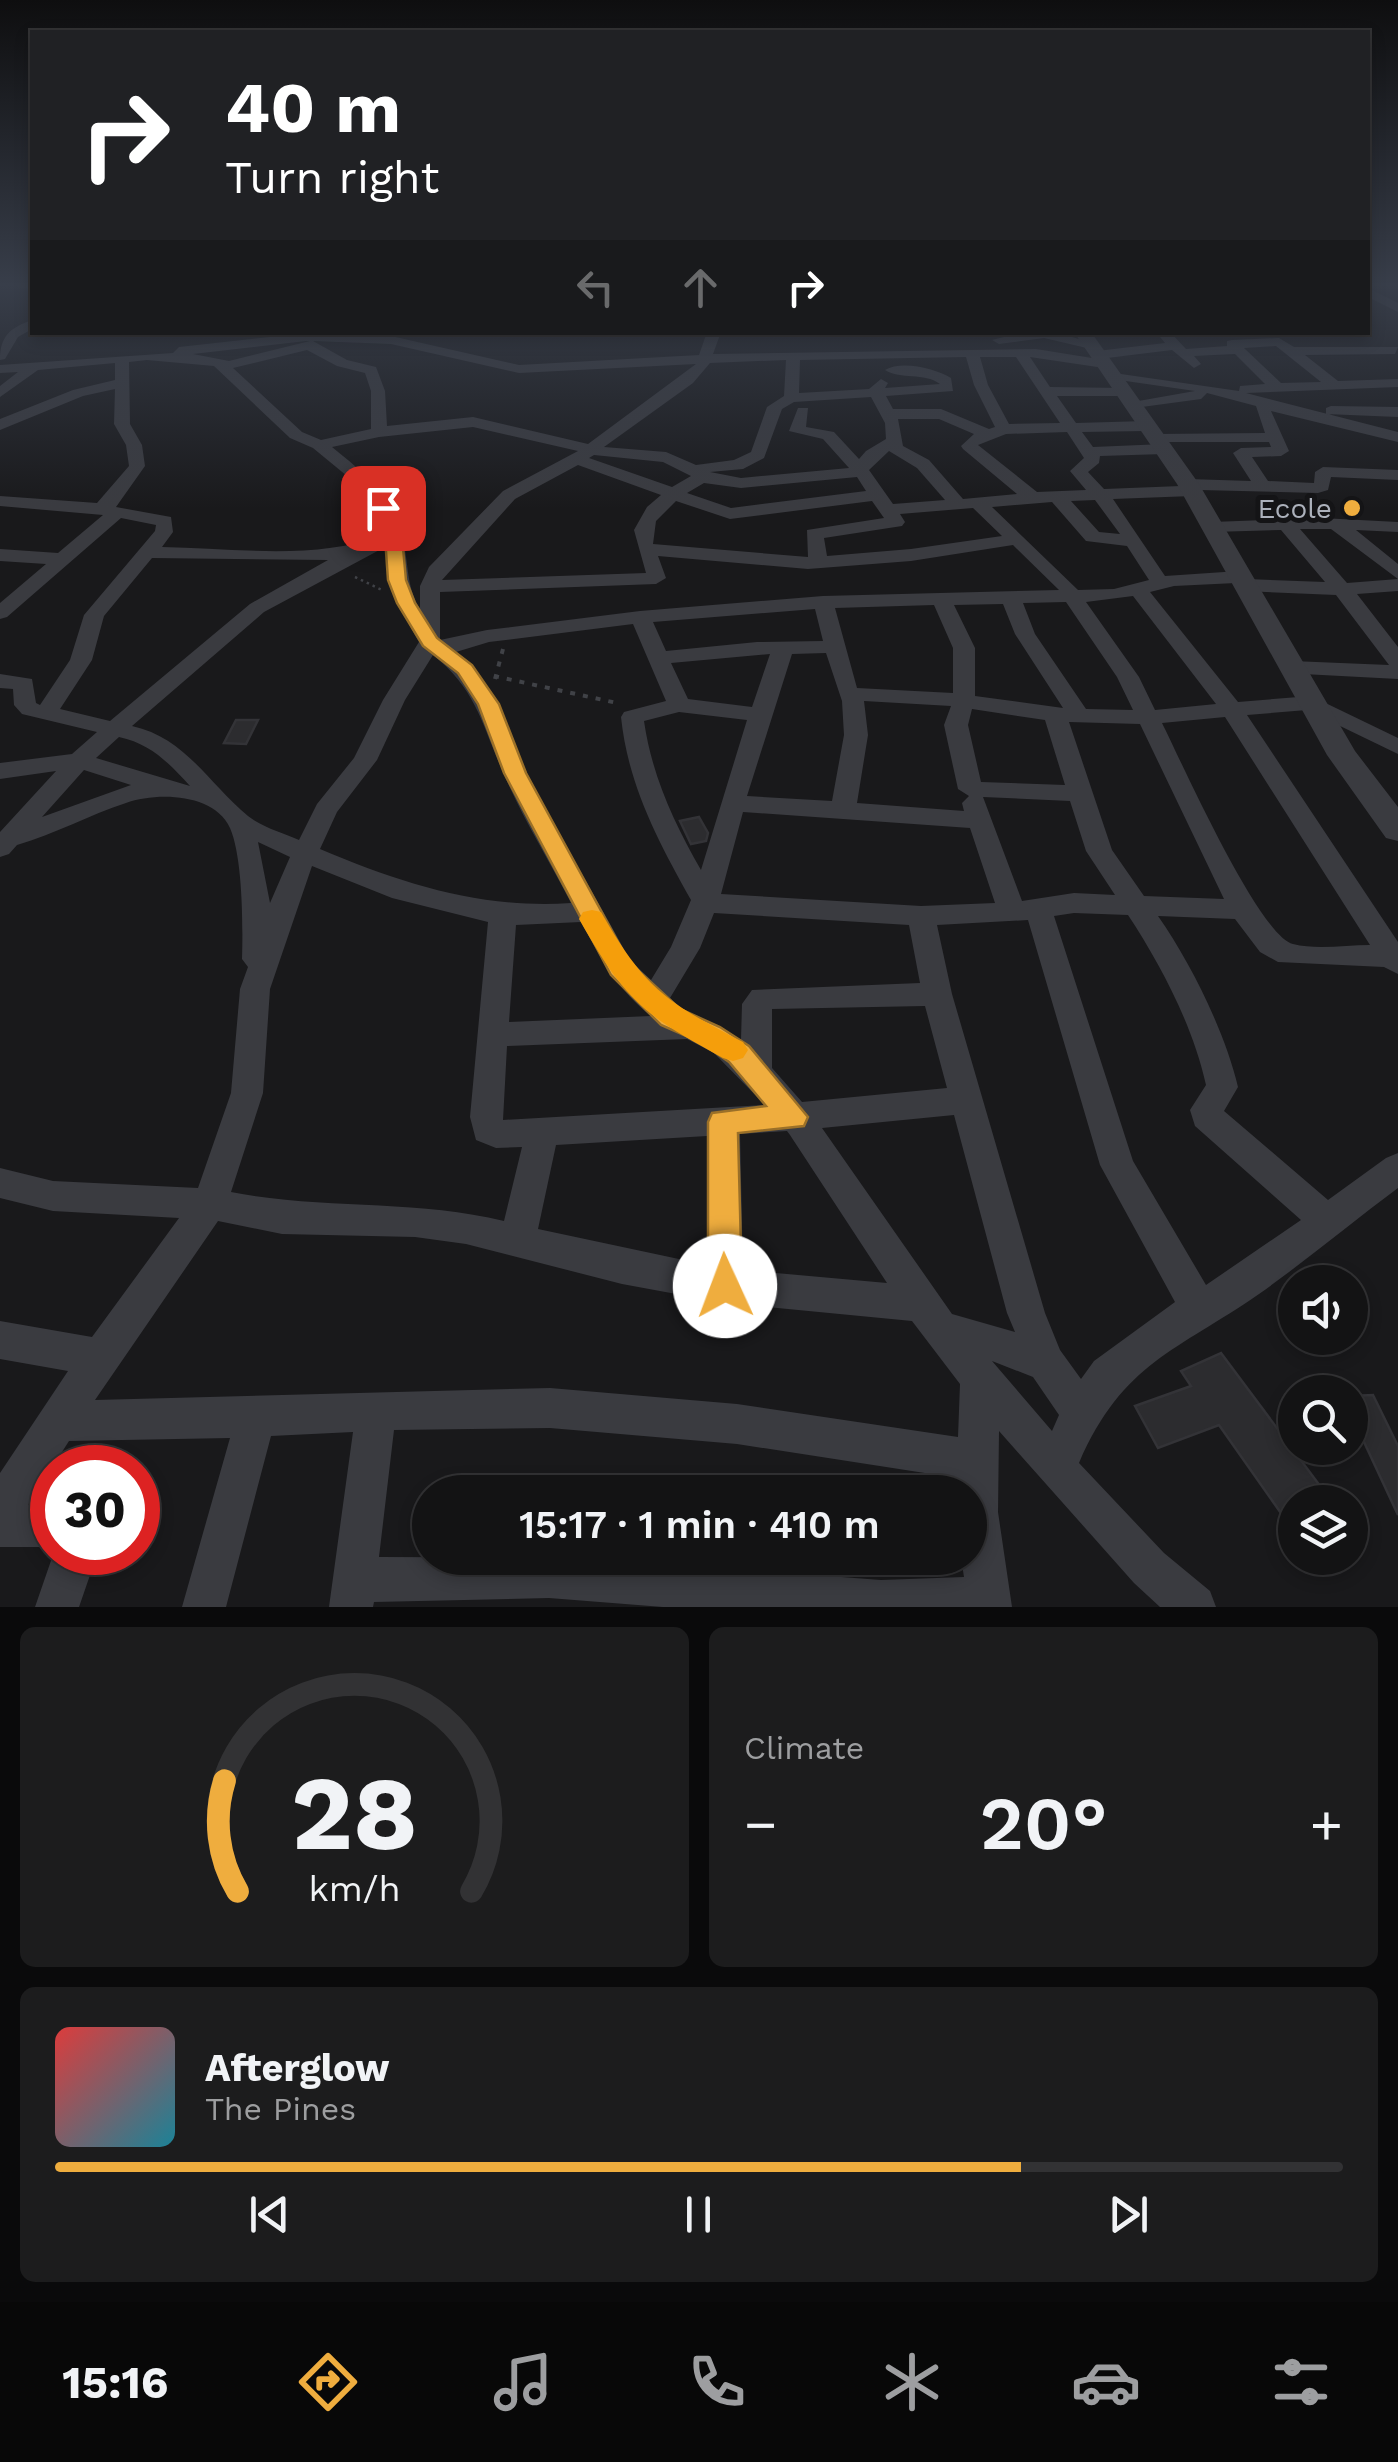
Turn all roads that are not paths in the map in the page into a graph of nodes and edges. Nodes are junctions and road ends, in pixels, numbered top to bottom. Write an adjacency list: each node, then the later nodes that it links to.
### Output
1 (122, 358): 24 (street)
2 (113, 359): 21 (street)
3 (202, 359): 20 (street)
4 (258, 359): 20 (street)
5 (335, 359): 40 (street)
6 (472, 359): 7 (street)
7 (704, 359): 48 (street)
8 (794, 359): 32 (street)
9 (831, 359): 23 (street)
10 (888, 359): 23 (street)
11 (943, 359): 23 (street)
12 (974, 359): 41 (street)
13 (1024, 359): 30 (street)
14 (1037, 359): 26 (street)
15 (1078, 359): 26 (street)
16 (1164, 359): 26 (street)
17 (1187, 359): 29 (street)
18 (1248, 359): 28 (street)
19 (1301, 359): 27 (street)
20 (220, 364): 46 (street)
21 (32, 368): 22 (street); 31 (street)
22 (0, 369)
23 (889, 370): 32 (street); 37 (street)
24 (122, 384): 38 (street); 61 (street)
25 (1398, 384): 27 (street)
26 (1121, 388): 29 (street); 30 (street); 33 (street); 39 (street); 42 (street); 47 (street); 53 (street)
27 (1338, 388): 28 (street)
28 (1278, 389): 29 (street)
29 (1218, 390): 33 (street); 34 (street)
30 (1046, 392): 39 (street)
31 (0, 393)
32 (796, 396): 49 (street); 50 (street)
33 (1176, 399): 42 (street)
34 (1264, 403): 35 (street); 44 (street)
35 (1286, 411): 36 (street); 43 (street)
36 (1398, 412)
37 (889, 414): 41 (street); 45 (street)
38 (0, 425)
39 (1069, 428): 41 (street); 47 (street)
40 (379, 432): 46 (street); 48 (street)
41 (996, 432): 58 (street)
42 (1221, 437): 44 (street)
43 (1398, 437)
44 (1276, 438): 52 (street)
45 (892, 442): 49 (street); 60 (street)
46 (319, 444): 67 (street)
47 (1088, 452): 54 (street)
48 (584, 454): 50 (street); 55 (street); 82 (street)
49 (860, 471): 50 (street); 56 (street)
50 (698, 472): 55 (street)
51 (1398, 475): 52 (street)
52 (1262, 485): 53 (street)
53 (1190, 488): 54 (street); 65 (street)
54 (1098, 494): 57 (street); 69 (street)
55 (674, 495): 56 (street); 70 (street)
56 (876, 495): 62 (street)
57 (1058, 496): 58 (street); 69 (street)
58 (1034, 498): 60 (street)
59 (0, 501): 61 (street)
60 (969, 504): 62 (street); 68 (street)
61 (108, 510): 72 (street); 76 (street)
62 (888, 510): 77 (street)
63 (1335, 523): 64 (street); 66 (street); 71 (street)
64 (1286, 524): 65 (street); 84 (street)
65 (1212, 527): 79 (street)
66 (1398, 527)
67 (394, 537): 73 (street); 96 (street)
68 (1016, 539): 77 (street); 86 (street)
69 (1132, 541): 83 (street)
70 (646, 549): 77 (street); 80 (street)
71 (1370, 551): 74 (street); 78 (street)
72 (148, 552): 73 (street); 105 (street)
73 (358, 552): 109 (street)
74 (1398, 554)
75 (0, 555): 76 (street)
76 (62, 559): 85 (street)
77 (818, 562)
78 (1398, 573)
79 (1242, 581): 83 (street); 84 (street); 97 (street)
80 (614, 583): 82 (street); 91 (street)
81 (1398, 585): 84 (street)
82 (430, 586): 96 (street)
83 (1149, 587): 86 (street); 104 (street)
84 (1342, 589): 94 (street)
85 (10, 595): 90 (street)
86 (1072, 596): 87 (street); 108 (street)
87 (1011, 598): 88 (street); 107 (street)
88 (942, 600): 89 (street); 101 (street)
89 (823, 602): 91 (street); 93 (street)
90 (0, 613)
91 (632, 617): 95 (street); 96 (street)
92 (783, 647): 93 (street); 95 (street); 106 (street)
93 (836, 647): 100 (street)
94 (1395, 652)
95 (657, 658): 103 (street)
96 (464, 668): 123 (street); 128 (street)
97 (1292, 668): 98 (street); 102 (street)
98 (1398, 672)
99 (0, 681): 105 (street)
100 (850, 694): 101 (street); 118 (street)
101 (964, 700): 107 (street); 114 (street)
102 (1311, 703): 104 (street); 110 (street); 121 (street)
103 (679, 705): 106 (street); 124 (street)
104 (1230, 708): 108 (street); 131 (street)
105 (47, 711): 109 (street)
106 (763, 715): 117 (street)
107 (1067, 715): 108 (street); 115 (street)
108 (1148, 717): 127 (street)
109 (118, 727): 111 (street); 116 (street)
110 (1398, 748)
111 (79, 760): 112 (street); 113 (street); 122 (street)
112 (0, 771)
113 (165, 788): 116 (street); 122 (street)
114 (970, 788): 115 (street); 119 (street)
115 (1080, 792): 125 (street)
116 (216, 800): 120 (street)
117 (733, 802): 118 (street); 124 (street)
118 (843, 810): 119 (street)
119 (979, 820): 126 (street)
120 (242, 825): 123 (street); 132 (street)
121 (1397, 828)
122 (4, 842)
123 (306, 853): 129 (street); 132 (street)
124 (707, 903): 130 (street); 134 (street)
125 (1132, 904): 126 (street); 127 (street); 145 (street)
126 (1025, 910): 130 (street); 148 (street)
127 (1243, 910): 131 (street)
128 (588, 912): 129 (street); 134 (street)
129 (502, 914): 136 (street)
130 (921, 916): 133 (street)
131 (1394, 960)
132 (255, 989): 144 (street)
133 (937, 994): 137 (street); 138 (street)
134 (651, 1002): 135 (street)
135 (692, 1027): 136 (street); 137 (street)
136 (492, 1035): 141 (street)
137 (756, 1072): 139 (street)
138 (966, 1100): 139 (street); 152 (street)
139 (793, 1117): 140 (street); 149 (street)
140 (723, 1122): 141 (street); 147 (street)
141 (542, 1132): 146 (street)
142 (1398, 1168): 145 (street)
143 (0, 1184): 144 (street)
144 (210, 1204): 146 (street); 151 (street)
145 (1329, 1222): 148 (street)
146 (518, 1240): 147 (street)
147 (725, 1286): 149 (street)
148 (1199, 1309): 155 (street)
149 (930, 1317): 152 (street); 153 (street)
150 (0, 1340): 151 (street)
151 (100, 1358): 157 (street)
152 (1046, 1362): 155 (street)
153 (980, 1378): 158 (street); 159 (street)
154 (376, 1410): 156 (street); 158 (street); 164 (street)
155 (1081, 1412): 159 (street)
156 (256, 1417): 157 (street); 167 (street)
157 (58, 1420): 160 (street)
158 (978, 1461): 165 (street)
159 (1056, 1468): 168 (street)
160 (0, 1510)
161 (0, 1526): 162 (street)
162 (30, 1526)
163 (68, 1575): 166 (street)
164 (352, 1594): 165 (street)
165 (989, 1603)
166 (57, 1607)
167 (204, 1607)
168 (1194, 1607)

